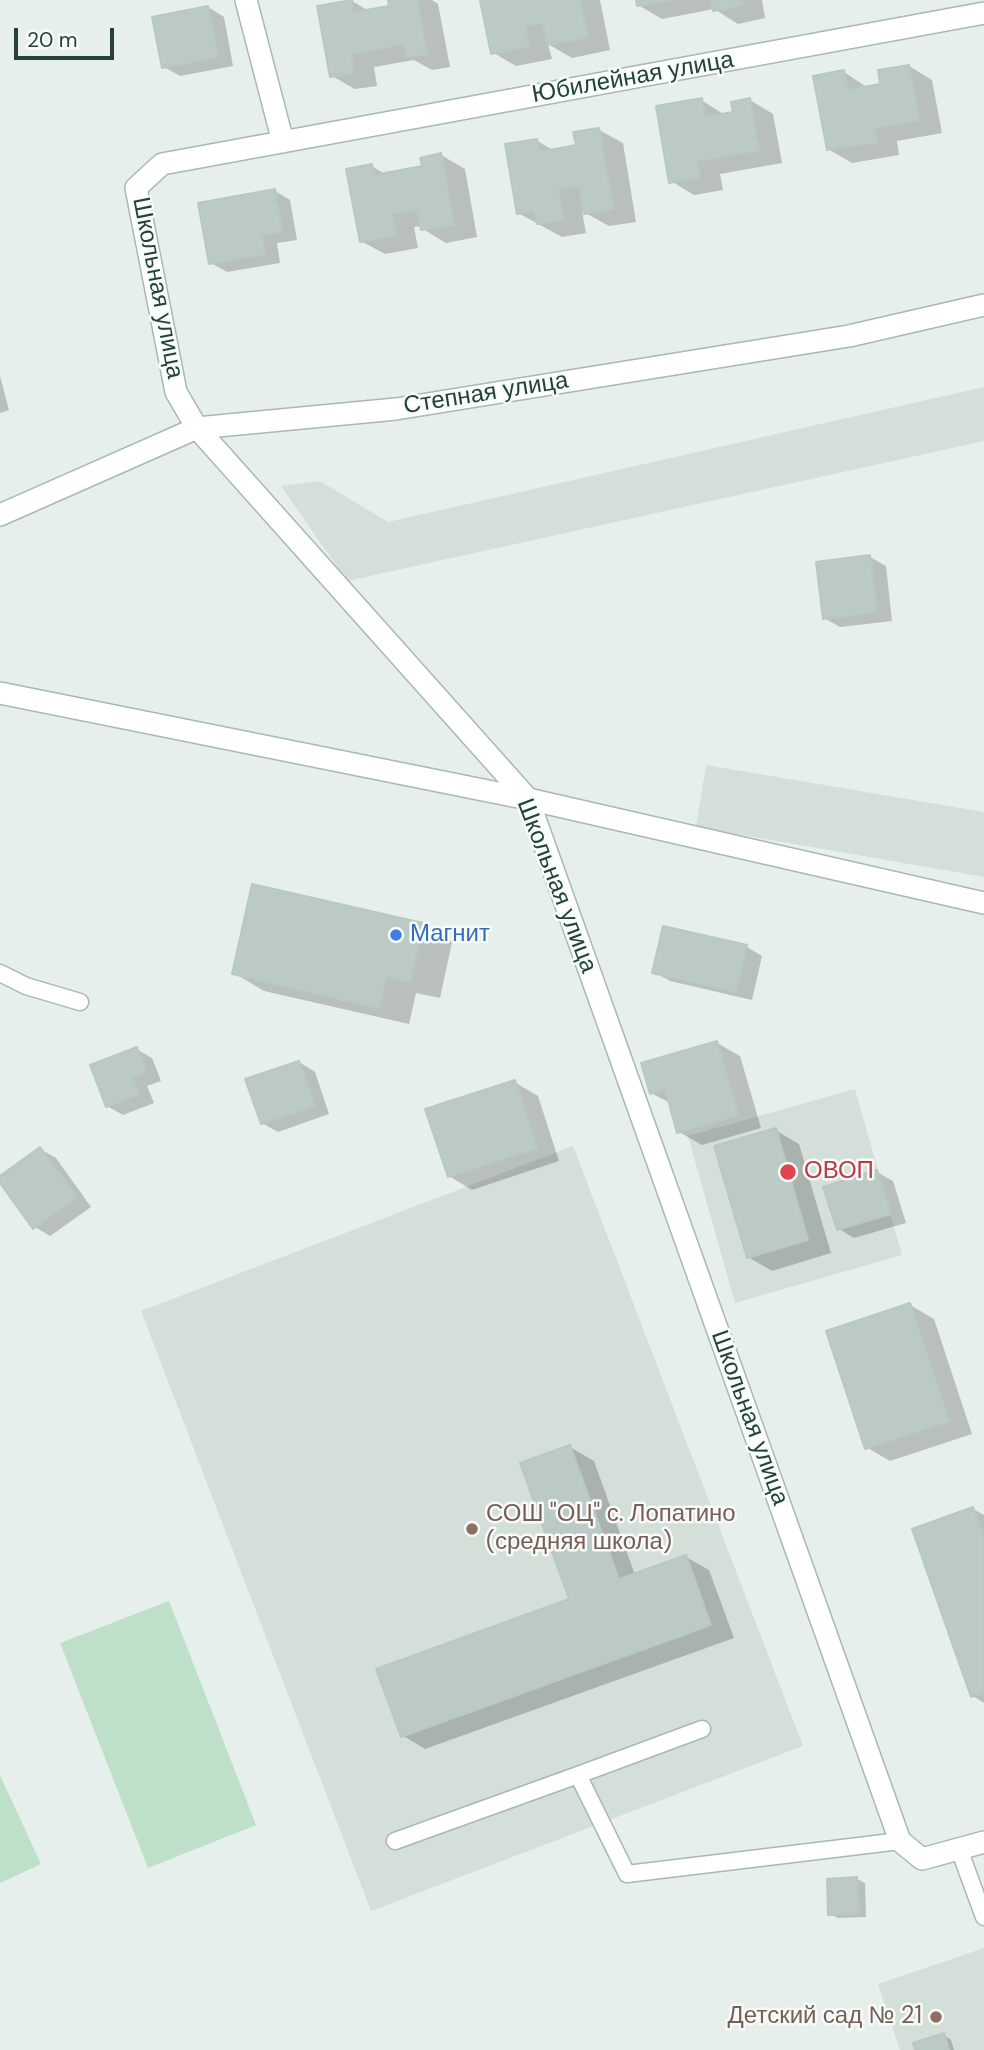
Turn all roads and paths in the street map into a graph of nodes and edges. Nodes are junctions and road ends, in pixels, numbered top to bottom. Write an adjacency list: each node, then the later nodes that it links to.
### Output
1 (246, 0): 3 (street)
2 (984, 13): 3 (street, Юбилейная улица)
3 (283, 142): 5 (street, Школьная улица)
4 (984, 305): 5 (street, Степная улица)
5 (197, 428): 6 (street, Степная улица); 8 (street, Школьная улица)
6 (0, 515)
7 (0, 693): 8 (street)
8 (528, 799): 9 (street); 15 (street, Школьная улица)
9 (984, 903)
10 (0, 973): 11 (lane)
11 (80, 1002)
12 (702, 1730): 13 (lane)
13 (579, 1775): 14 (lane); 15 (lane)
14 (395, 1841)
15 (900, 1841): 17 (street)
16 (984, 1842): 17 (street)
17 (959, 1849): 18 (lane)
18 (984, 1917)

